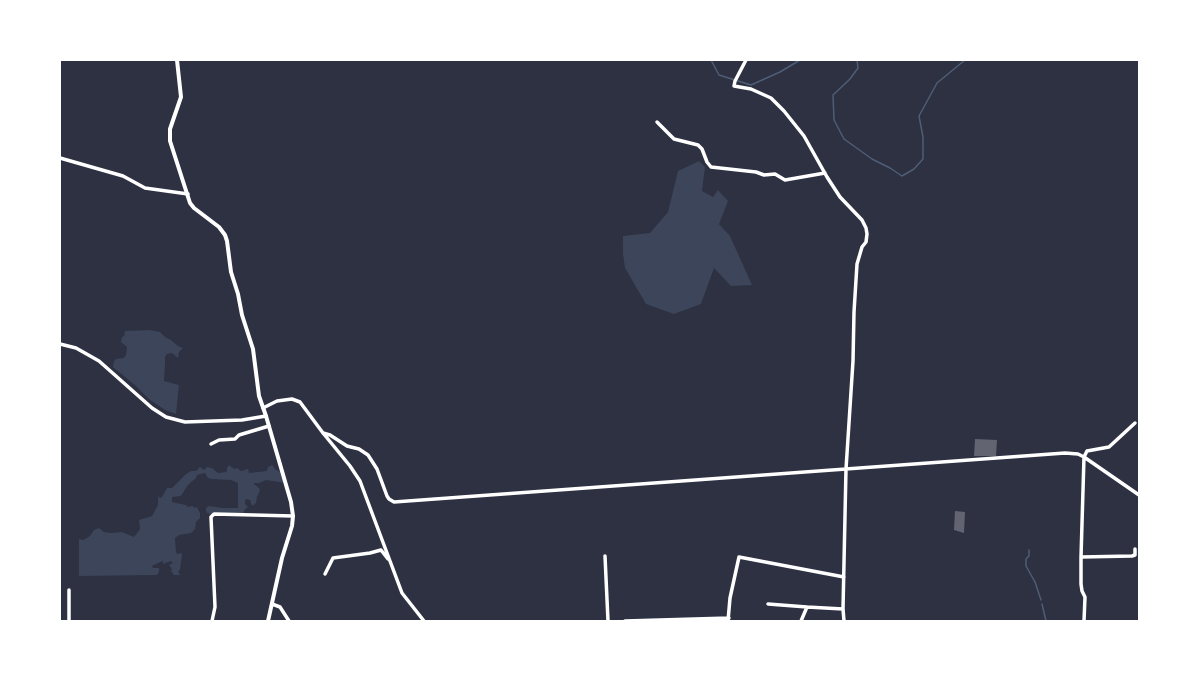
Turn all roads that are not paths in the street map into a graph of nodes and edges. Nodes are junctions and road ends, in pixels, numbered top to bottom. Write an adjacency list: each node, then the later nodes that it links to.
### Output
1 (177, 60): 6 (street)
2 (746, 60): 5 (street)
3 (657, 122): 5 (street)
4 (60, 158): 6 (street)
5 (825, 173): 15 (street)
6 (188, 194): 8 (street)
7 (60, 344): 9 (street)
8 (263, 408): 9 (street); 12 (street)
9 (266, 416): 11 (street)
10 (1135, 423): 14 (street)
11 (269, 426): 13 (street); 17 (street)
12 (323, 433): 15 (street); 21 (street)
13 (212, 444)
14 (1084, 457): 15 (street); 16 (street); 20 (street)
15 (846, 469): 23 (street)
16 (1139, 495)
17 (293, 516): 25 (street); 31 (street)
18 (1135, 549): 20 (street)
19 (605, 556): 35 (street)
20 (1081, 557): 39 (street)
21 (391, 562): 22 (street); 34 (street)
22 (325, 574)
23 (844, 577): 28 (street); 29 (street)
24 (69, 590): 30 (street)
25 (272, 604): 32 (street); 33 (street)
26 (768, 604): 27 (street)
27 (807, 607): 28 (street); 37 (street)
28 (843, 608): 38 (street)
29 (728, 619): 36 (street)
30 (69, 621)
31 (212, 621)
32 (268, 621)
33 (289, 621)
34 (424, 621)
35 (608, 621)
36 (625, 621)
37 (801, 621)
38 (844, 621)
39 (1084, 621)

